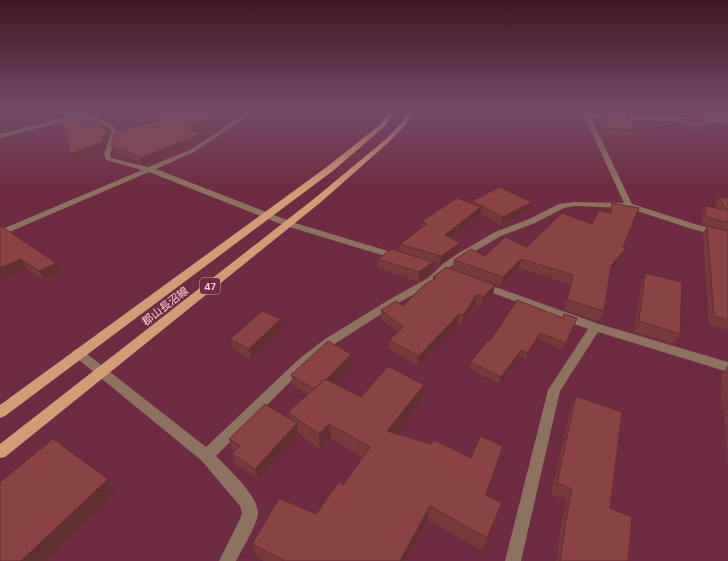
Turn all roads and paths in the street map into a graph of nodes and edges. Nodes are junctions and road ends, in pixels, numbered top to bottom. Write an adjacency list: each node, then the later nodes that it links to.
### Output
1 (113, 137): 6 (street)
2 (214, 137): 6 (street)
3 (370, 137): 8 (main road, 郡山長沼線 / 47)
4 (391, 137): 9 (main road, 郡山長沼線 / 47)
5 (597, 137): 7 (street)
6 (150, 170): 8 (street); 10 (street)
7 (629, 206): 11 (street); 14 (street)
8 (267, 215): 9 (street); 17 (main road, 郡山長沼線 / 47)
9 (289, 224): 12 (street); 19 (main road, 郡山長沼線 / 47)
10 (0, 233)
11 (728, 235)
12 (406, 259)
13 (428, 266): 14 (street)
14 (446, 272): 22 (street)
15 (472, 281): 16 (street)
16 (595, 327): 18 (street); 24 (street)
17 (78, 353): 19 (street); 20 (main road, 郡山長沼線 / 47)
18 (728, 367)
19 (100, 372): 21 (main road, 郡山長沼線 / 47); 22 (street)
20 (0, 412)
21 (0, 452)
22 (207, 456): 23 (street)
23 (227, 561)
24 (513, 561)

